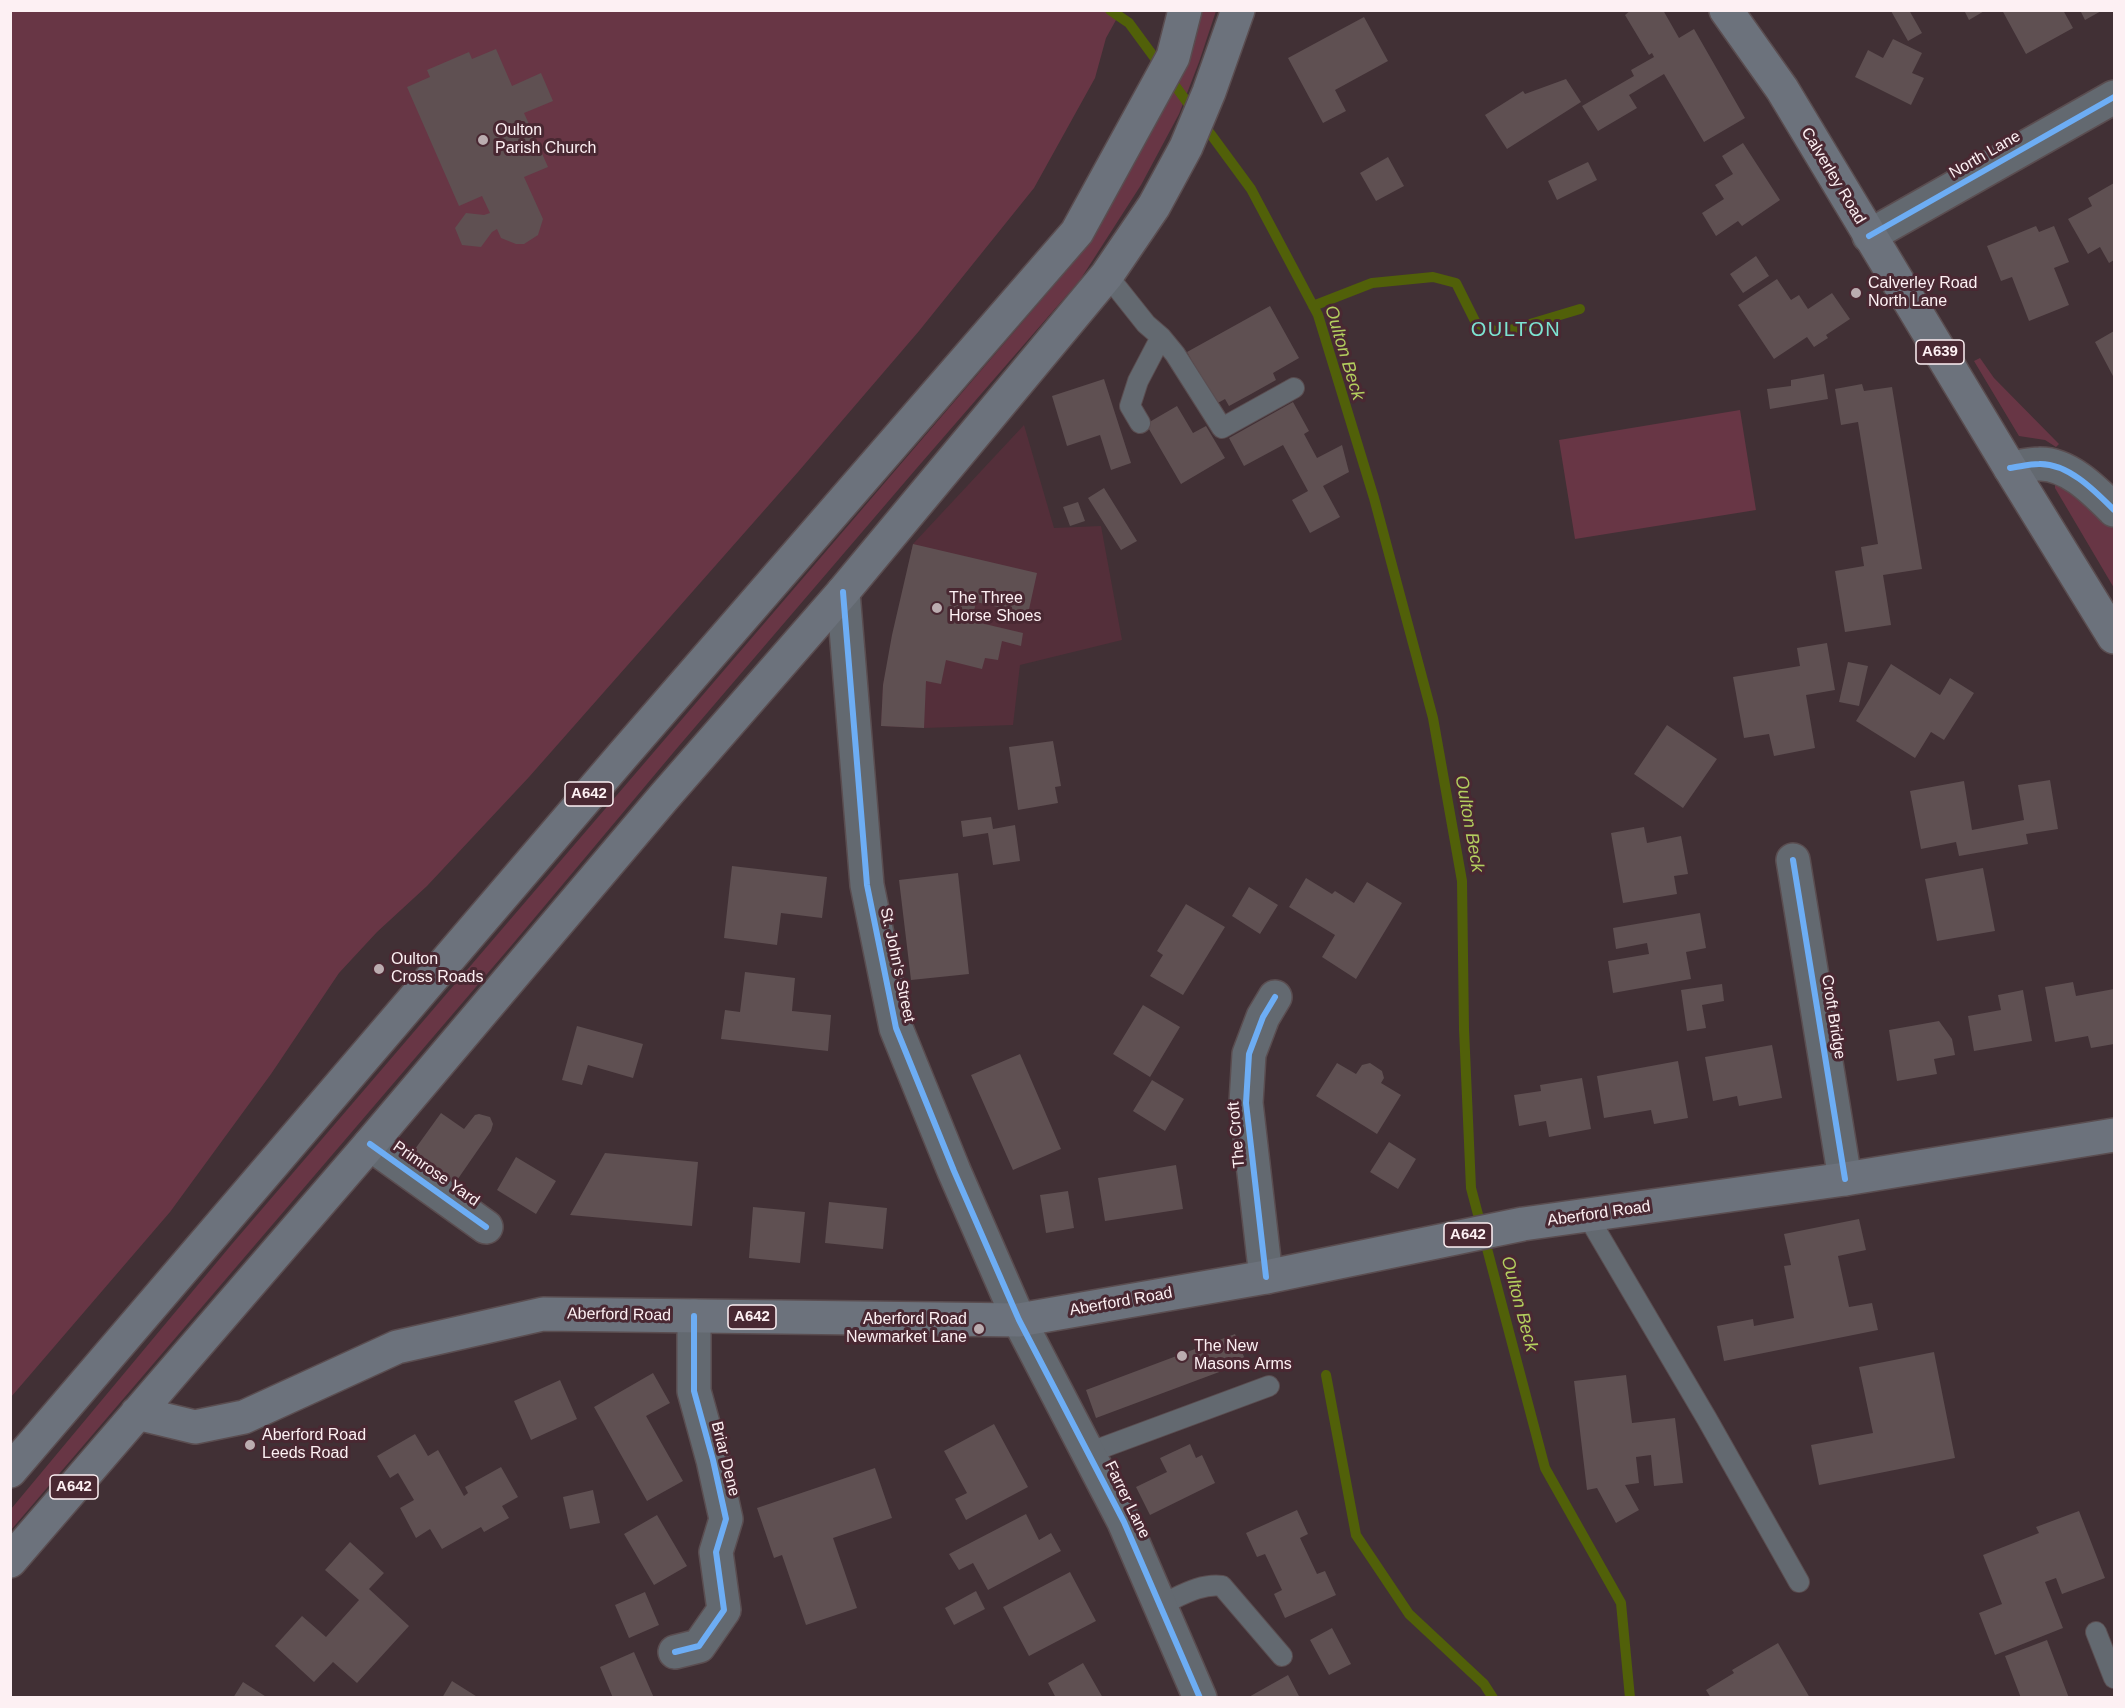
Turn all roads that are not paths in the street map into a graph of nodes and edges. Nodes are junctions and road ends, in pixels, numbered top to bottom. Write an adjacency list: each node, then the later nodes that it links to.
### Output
1 (1185, 10): 27 (main road, A642)
2 (1238, 10): 6 (main road, A642)
3 (1726, 10): 5 (main road, Calverley Road / A639)
4 (2115, 97): 5 (street, North Lane)
5 (1869, 236): 10 (main road, Calverley Road / A639)
6 (1107, 275): 7 (lane); 12 (main road, A642)
7 (1161, 337): 8 (lane); 9 (lane)
8 (1294, 388)
9 (1140, 423)
10 (2010, 468): 11 (street); 13 (main road, Calverley Road / A639)
11 (2107, 490)
12 (843, 592): 17 (main road, A642); 23 (street, St. John's Street)
13 (2115, 637)
14 (1793, 860): 18 (street, Croft Bridge)
15 (1275, 997): 21 (street, The Croft)
16 (2115, 1135): 18 (main road, Aberford Road / A642)
17 (370, 1144): 20 (street, Primrose Yard); 25 (main road, A642)
18 (1845, 1179): 19 (main road, Aberford Road / A642)
19 (1587, 1215): 21 (main road, Aberford Road / A642); 29 (lane)
20 (486, 1227)
21 (1266, 1277): 23 (main road, Aberford Road / A642)
22 (694, 1316): 23 (main road, Aberford Road / A642); 25 (main road, Aberford Road / A642); 32 (street, Briar Dene)
23 (1019, 1320): 26 (street, Farrer Lane)
24 (1269, 1386): 26 (lane)
25 (137, 1413): 28 (main road, A642)
26 (1088, 1453): 30 (street, Farrer Lane)
27 (10, 1471)
28 (10, 1561)
29 (1799, 1582)
30 (1160, 1605): 33 (lane); 35 (street, Farrer Lane)
31 (2096, 1632): 34 (lane)
32 (675, 1652)
33 (1282, 1656)
34 (2115, 1678)
35 (1200, 1698)

